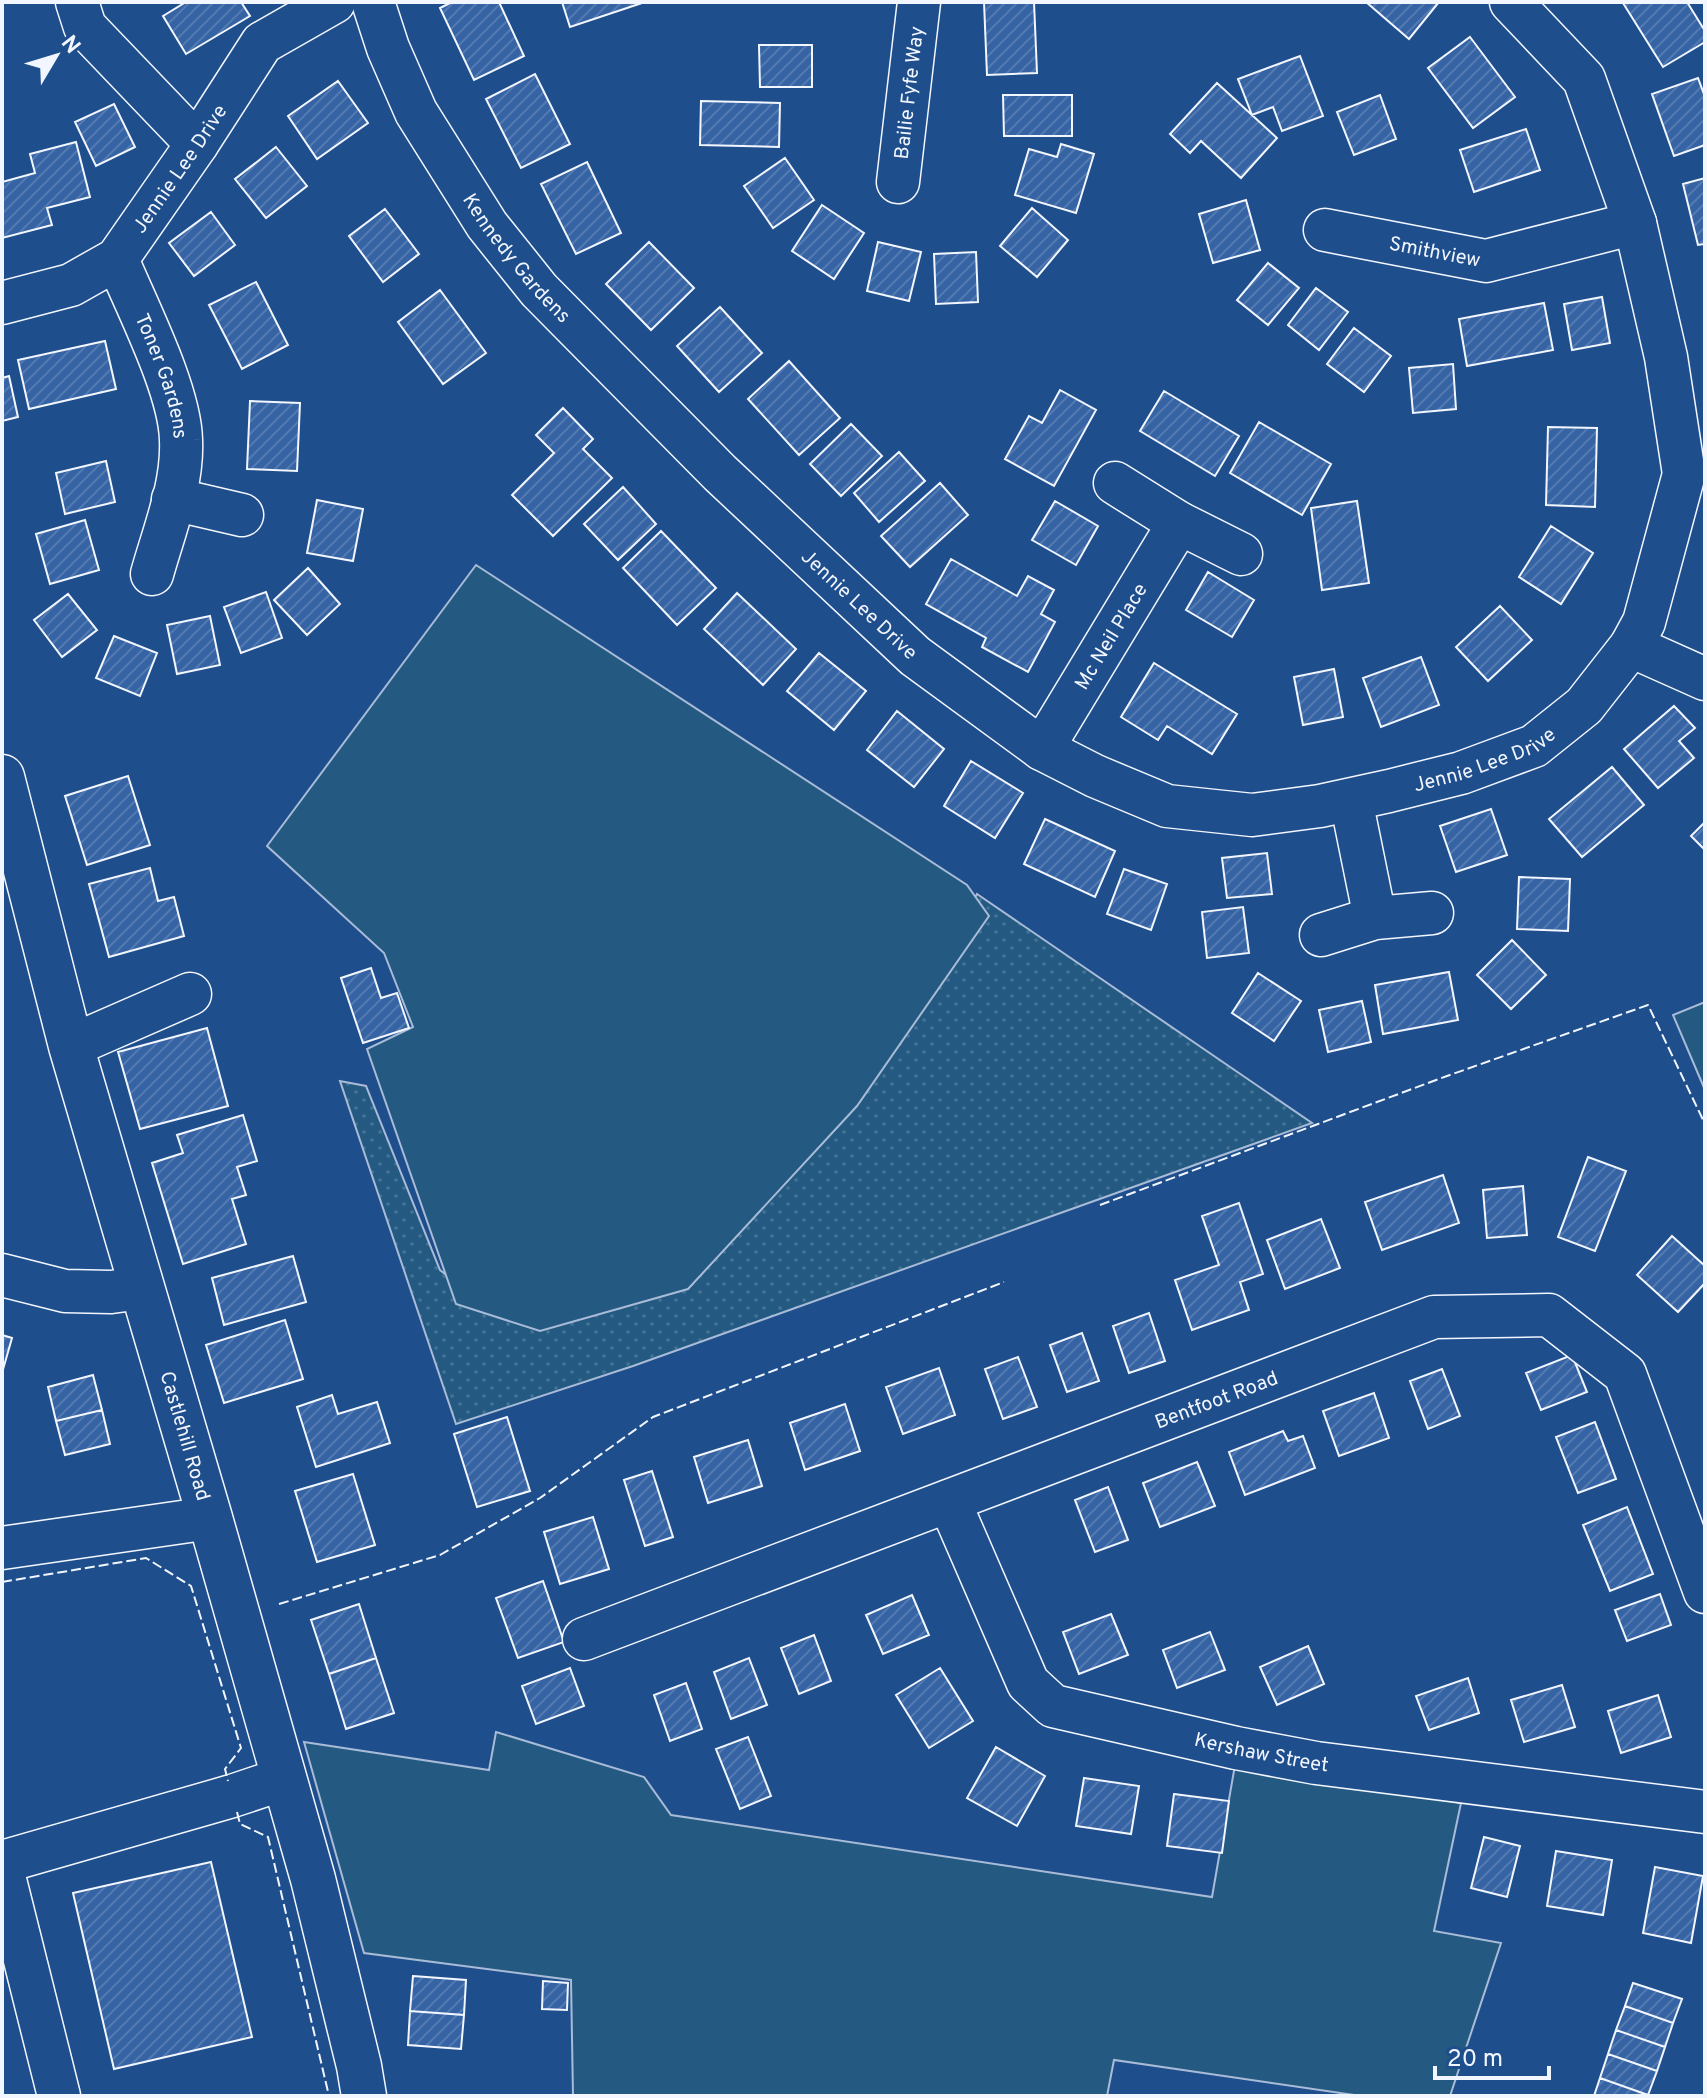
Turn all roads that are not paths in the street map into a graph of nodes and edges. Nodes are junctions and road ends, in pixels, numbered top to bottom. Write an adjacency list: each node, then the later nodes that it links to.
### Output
1 (77, 2): 6 (street)
2 (334, 2): 6 (street, Jennie Lee Drive)
3 (373, 2): 12 (street, Kennedy Gardens)
4 (919, 2): 7 (street, Bailie Fyfe Way)
5 (1511, 2): 8 (street, Jennie Lee Drive)
6 (197, 144): 10 (street, Jennie Lee Drive)
7 (898, 182)
8 (1635, 223): 9 (street, Smithview); 19 (street, Jennie Lee Drive)
9 (1325, 230)
10 (117, 259): 11 (street, Jennie Lee Drive); 14 (street, Toner Gardens)
11 (2, 303)
12 (720, 473): 21 (street, Jennie Lee Drive)
13 (1115, 483): 16 (street)
14 (173, 499): 15 (street); 18 (street, Toner Gardens)
15 (242, 515)
16 (1179, 523): 17 (street); 21 (street, Mc Neil Place)
17 (1241, 554)
18 (152, 574)
19 (1631, 646): 20 (street); 23 (street, Jennie Lee Drive)
20 (1705, 679)
21 (1042, 749): 23 (street, Jennie Lee Drive)
22 (2, 777): 28 (main road, Castlehill Road)
23 (1351, 800): 25 (street)
24 (1432, 913): 25 (street)
25 (1375, 918): 26 (street)
26 (1321, 935)
27 (190, 994): 28 (street)
28 (71, 1046): 30 (main road, Castlehill Road)
29 (2, 1275): 30 (street)
30 (141, 1288): 32 (main road, Castlehill Road)
31 (949, 1501): 34 (street, Bentfoot Road); 35 (street, Bentfoot Road); 37 (street, Kershaw Street)
32 (210, 1518): 33 (street); 36 (main road, Castlehill Road)
33 (2, 1548)
34 (1705, 1592)
35 (584, 1639)
36 (283, 1779): 38 (street); 41 (main road, Castlehill Road)
37 (1705, 1812)
38 (2, 1862)
39 (2, 1868): 40 (street)
40 (59, 2096)
41 (364, 2096)

